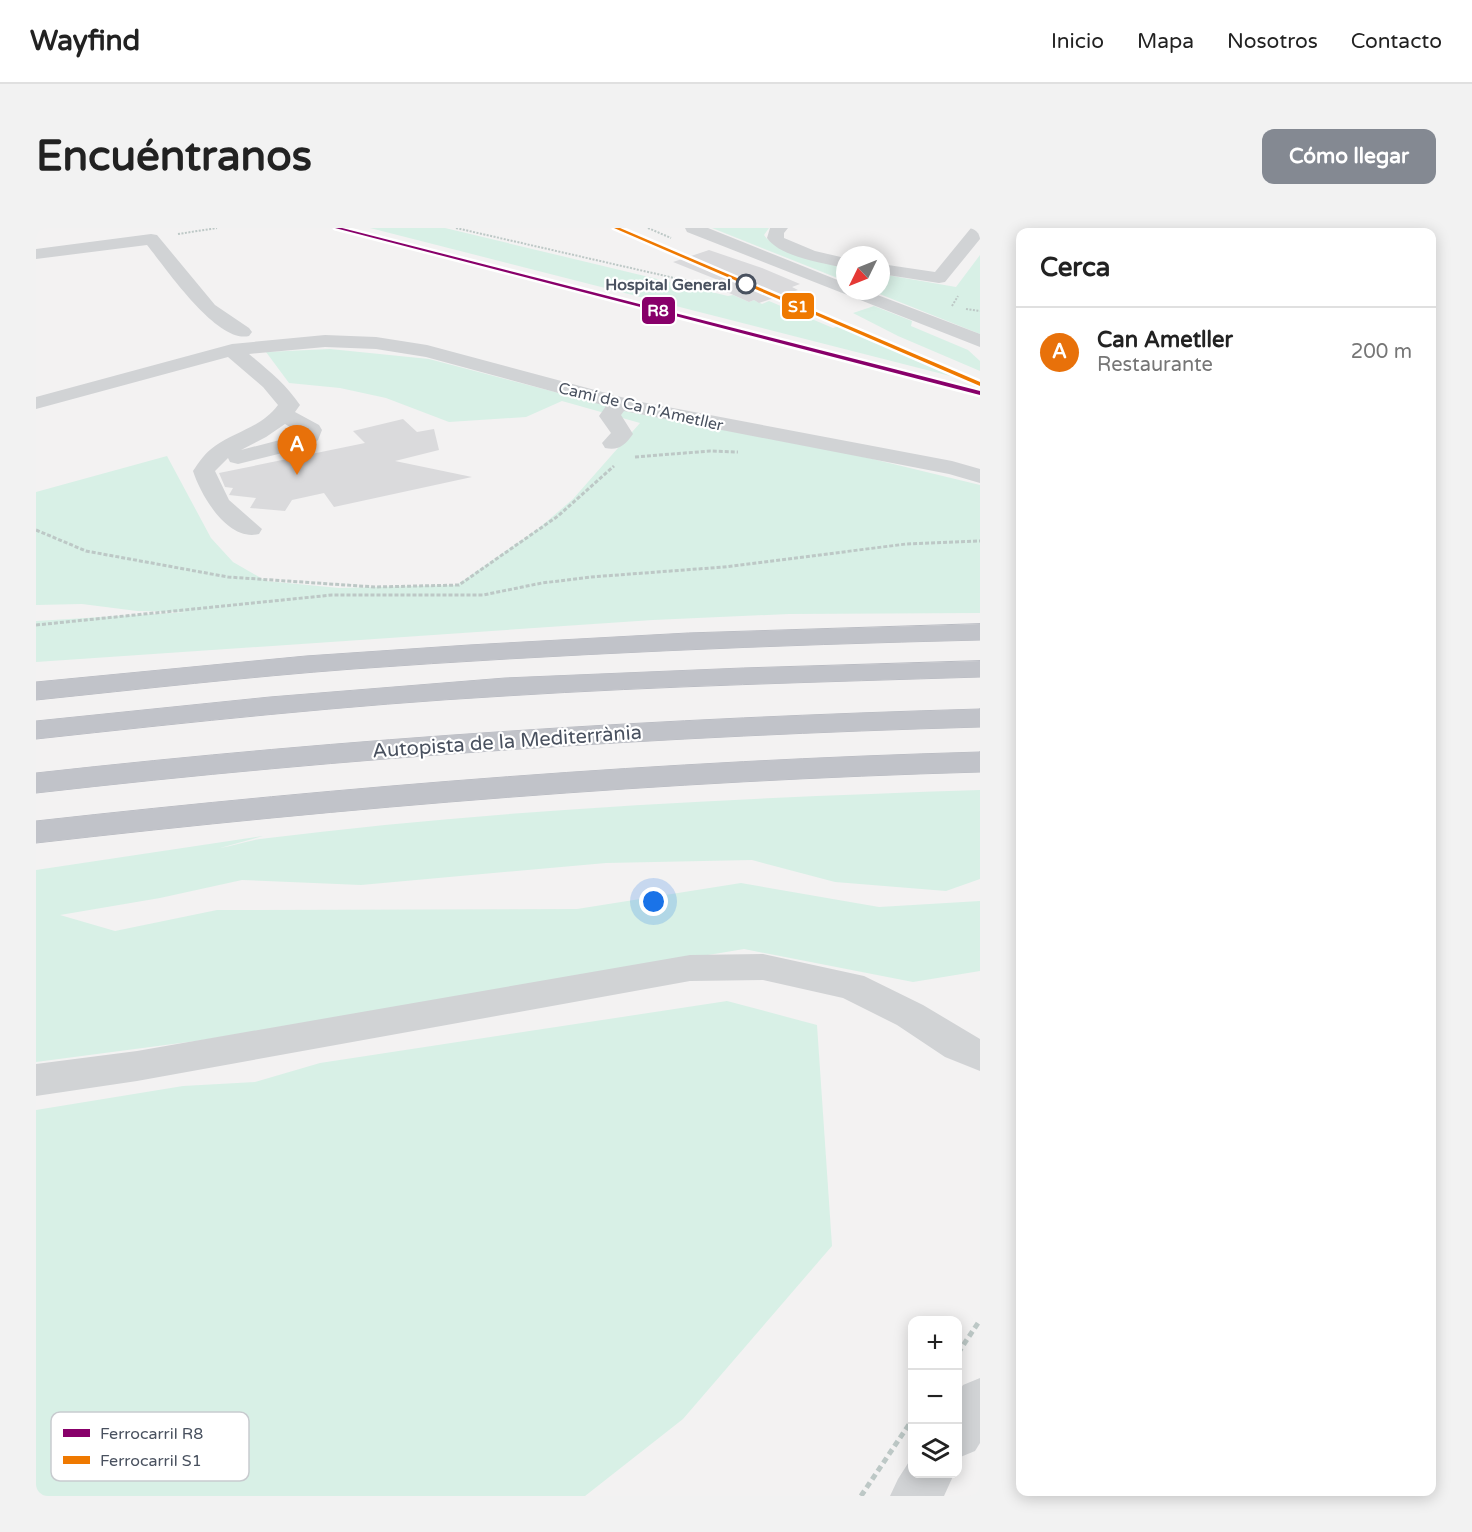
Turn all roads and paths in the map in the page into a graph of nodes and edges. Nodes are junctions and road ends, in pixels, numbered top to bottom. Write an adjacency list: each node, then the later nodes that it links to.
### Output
1 (217, 228): 6 (path)
2 (456, 228): 11 (path)
3 (693, 228): 10 (street)
4 (780, 228): 8 (street)
5 (980, 228): 9 (street)
6 (151, 239): 7 (street); 14 (street)
7 (36, 254)
8 (836, 261)
9 (890, 270)
10 (836, 285)
11 (718, 288)
12 (958, 296): 15 (path)
13 (873, 300): 18 (street)
14 (208, 309): 16 (street); 17 (street)
15 (980, 311)
16 (210, 336): 17 (street); 19 (street, Camí de Ca n'Ametller)
17 (241, 341): 19 (street, Camí de Ca n'Ametller); 20 (street, Camí de Ca n'Ametller); 22 (street)
18 (980, 342)
19 (167, 367): 21 (street, Camí de Ca n'Ametller)
20 (618, 403): 24 (street); 27 (street, Camí de Ca n'Ametller)
21 (36, 404)
22 (284, 415): 26 (street); 26 (street)
23 (746, 452): 25 (path)
24 (617, 453): 29 (path)
25 (629, 458)
26 (204, 471): 28 (street)
27 (980, 476)
28 (250, 529)
29 (36, 530)
30 (980, 541): 31 (path)
31 (36, 625)
32 (980, 632): 34 (highway)
33 (980, 669): 38 (highway)
34 (169, 678): 35 (highway); 36 (highway)
35 (36, 684)
36 (36, 690)
37 (980, 718): 40 (highway, Autopista de la Mediterrània)
38 (36, 730)
39 (980, 762): 41 (highway)
40 (36, 783)
41 (357, 797): 42 (highway); 43 (highway)
42 (36, 832)
43 (36, 851)
44 (969, 1051): 45 (street); 46 (street)
45 (980, 1078)
46 (36, 1080)
47 (980, 1320): 48 (path)
48 (962, 1346)
49 (980, 1401): 51 (street)
50 (909, 1424): 53 (path)
51 (962, 1427)
52 (927, 1478): 54 (street)
53 (861, 1496)
54 (915, 1496)

